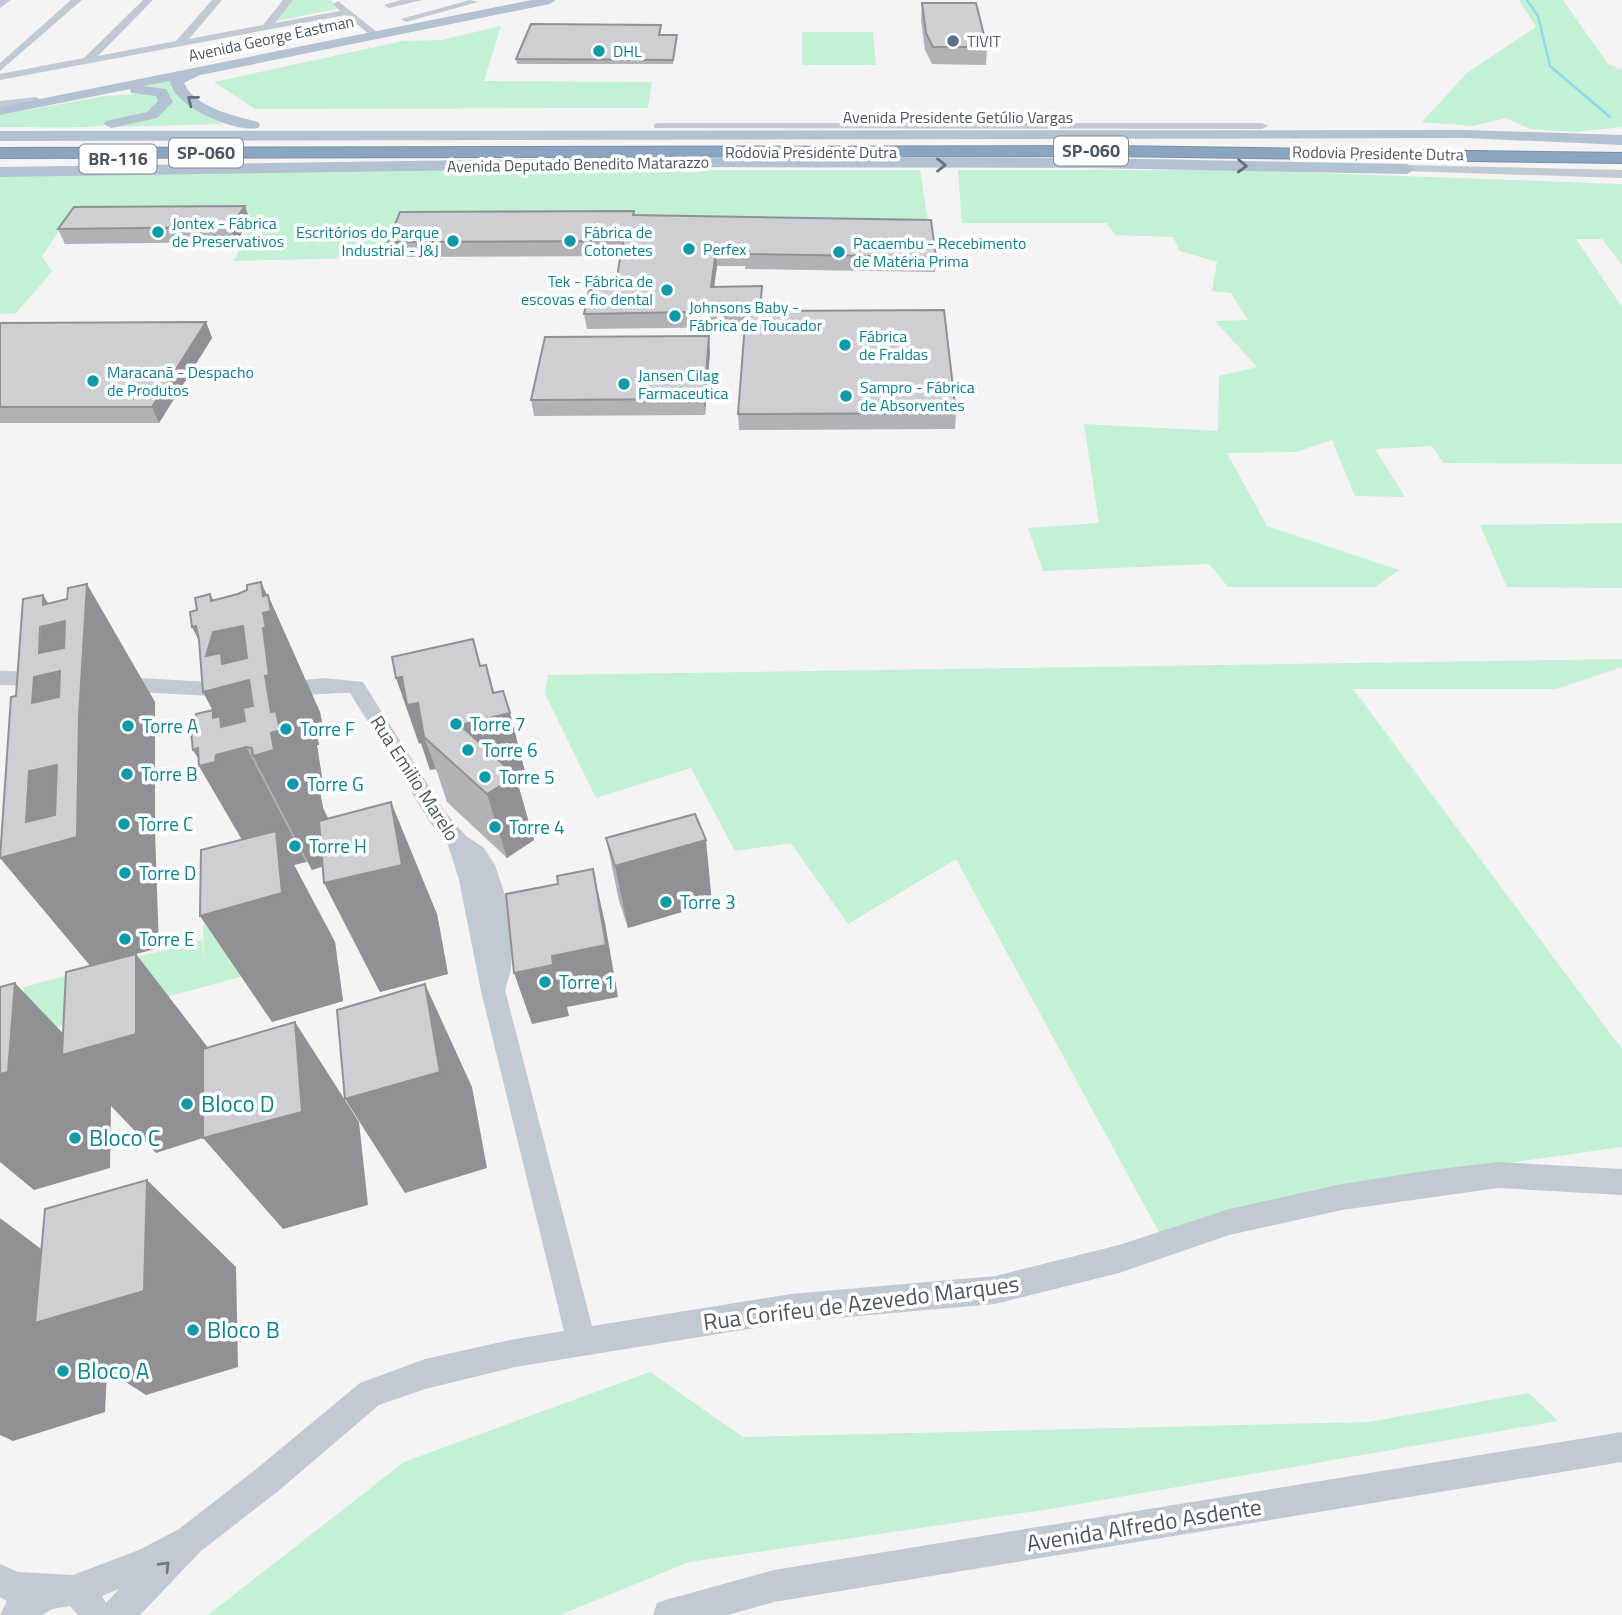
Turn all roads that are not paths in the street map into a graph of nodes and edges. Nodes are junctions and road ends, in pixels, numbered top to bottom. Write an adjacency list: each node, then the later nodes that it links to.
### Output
1 (6, 0): 11 (street)
2 (77, 0): 19 (street)
3 (148, 0): 18 (street)
4 (217, 0): 17 (street)
5 (288, 0): 15 (street)
6 (334, 0): 13 (street)
7 (416, 0): 12 (street)
8 (527, 0): 10 (main road, Avenida George Eastman)
9 (550, 0): 20 (main road, Avenida George Eastman)
10 (476, 4): 14 (street); 16 (main road, Avenida George Eastman)
11 (0, 5)
12 (389, 5)
13 (348, 12): 15 (street); 16 (street)
14 (406, 19)
15 (267, 26): 17 (street)
16 (372, 32): 22 (main road, Avenida George Eastman)
17 (179, 44): 18 (street)
18 (87, 61): 21 (street)
19 (0, 68)
20 (194, 73): 22 (main road, Avenida George Eastman); 26 (main road, one-way to 20)
21 (0, 77)
22 (36, 102): 23 (main road, Avenida George Eastman); 28 (main road)
23 (0, 108)
24 (658, 126): 25 (street)
25 (1262, 126)
26 (352, 127): 28 (main road); 30 (main road)
27 (0, 128): 28 (main road)
28 (76, 128)
29 (1077, 134): 30 (main road, Avenida Presidente Getúlio Vargas); 34 (main road, Avenida Presidente Getúlio Vargas); 36 (highway)
30 (736, 135): 32 (main road, Avenida Presidente Getúlio Vargas)
31 (217, 136): 32 (main road, Rodovia Presidente Dutra / BR-116); 33 (main road, Rodovia Presidente Dutra / BR-116); 35 (highway)
32 (293, 136)
33 (0, 140): 35 (highway, Rodovia Presidente Dutra / SP-060)
34 (1622, 140)
35 (481, 144): 36 (highway, Rodovia Presidente Dutra / SP-060)
36 (666, 144): 37 (highway, Rodovia Presidente Dutra / SP-060)
37 (1622, 150)
38 (0, 153): 39 (highway, Rodovia Presidente Dutra / SP-060)
39 (411, 153): 40 (highway, Rodovia Presidente Dutra / SP-060); 41 (main road, BR-116)
40 (1622, 159): 42 (highway)
41 (0, 165)
42 (1407, 169): 43 (main road, Avenida Deputado Benedito Matarazzo, one-way to 42); 44 (street)
43 (0, 173)
44 (1622, 174)
45 (0, 678): 46 (street)
46 (67, 681)
47 (92, 682): 48 (street, Rua Emilio Marelo)
48 (246, 682): 49 (street, Rua Emilio Marelo); 49 (street)
49 (324, 685): 51 (street, Rua Emilio Marelo)
50 (1622, 1182): 51 (street, Rua Corifeu de Azevedo Marques)
51 (581, 1341): 53 (street, Rua Corifeu de Azevedo Marques)
52 (1622, 1447): 58 (street, Avenida Alfredo Asdente)
53 (190, 1540): 55 (street); 57 (street, one-way to 53)
54 (0, 1580): 55 (street)
55 (77, 1599): 56 (street)
56 (16, 1615)
57 (117, 1615)
58 (669, 1615)

